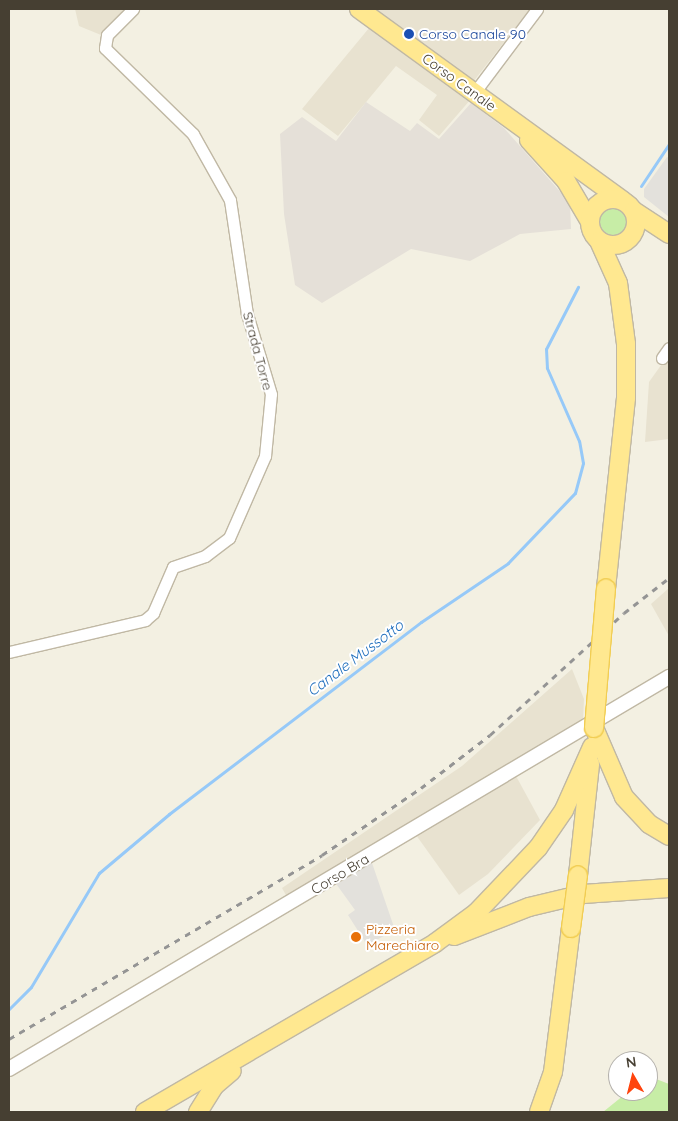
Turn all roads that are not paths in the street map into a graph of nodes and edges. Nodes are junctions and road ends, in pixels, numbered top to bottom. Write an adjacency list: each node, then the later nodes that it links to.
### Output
1 (133, 9): 14 (street, Strada Torre)
2 (359, 9): 4 (main road, Corso Canale)
3 (537, 9): 4 (street)
4 (474, 93): 5 (main road, Corso Canale)
5 (510, 119): 6 (main road, Corso Canale); 7 (main road, Corso Canale)
6 (629, 206): 7 (main road); 8 (main road, Corso Canale); 9 (main road)
7 (589, 220): 10 (main road)
8 (669, 234): 9 (main road, Corso Canale)
9 (627, 240): 10 (main road); 11 (main road)
10 (599, 241): 11 (main road)
11 (618, 283): 16 (main road, bridge)
12 (669, 348): 13 (street)
13 (662, 358)
14 (9, 652)
15 (669, 677): 21 (street, Corso Bra)
16 (595, 739): 17 (main road); 19 (main road); 24 (main road, bridge)
17 (669, 836)
18 (669, 888): 19 (main road)
19 (435, 943): 20 (main road)
20 (335, 1001): 22 (main road); 23 (main road)
21 (9, 1069)
22 (145, 1112)
23 (198, 1112)
24 (539, 1112)

